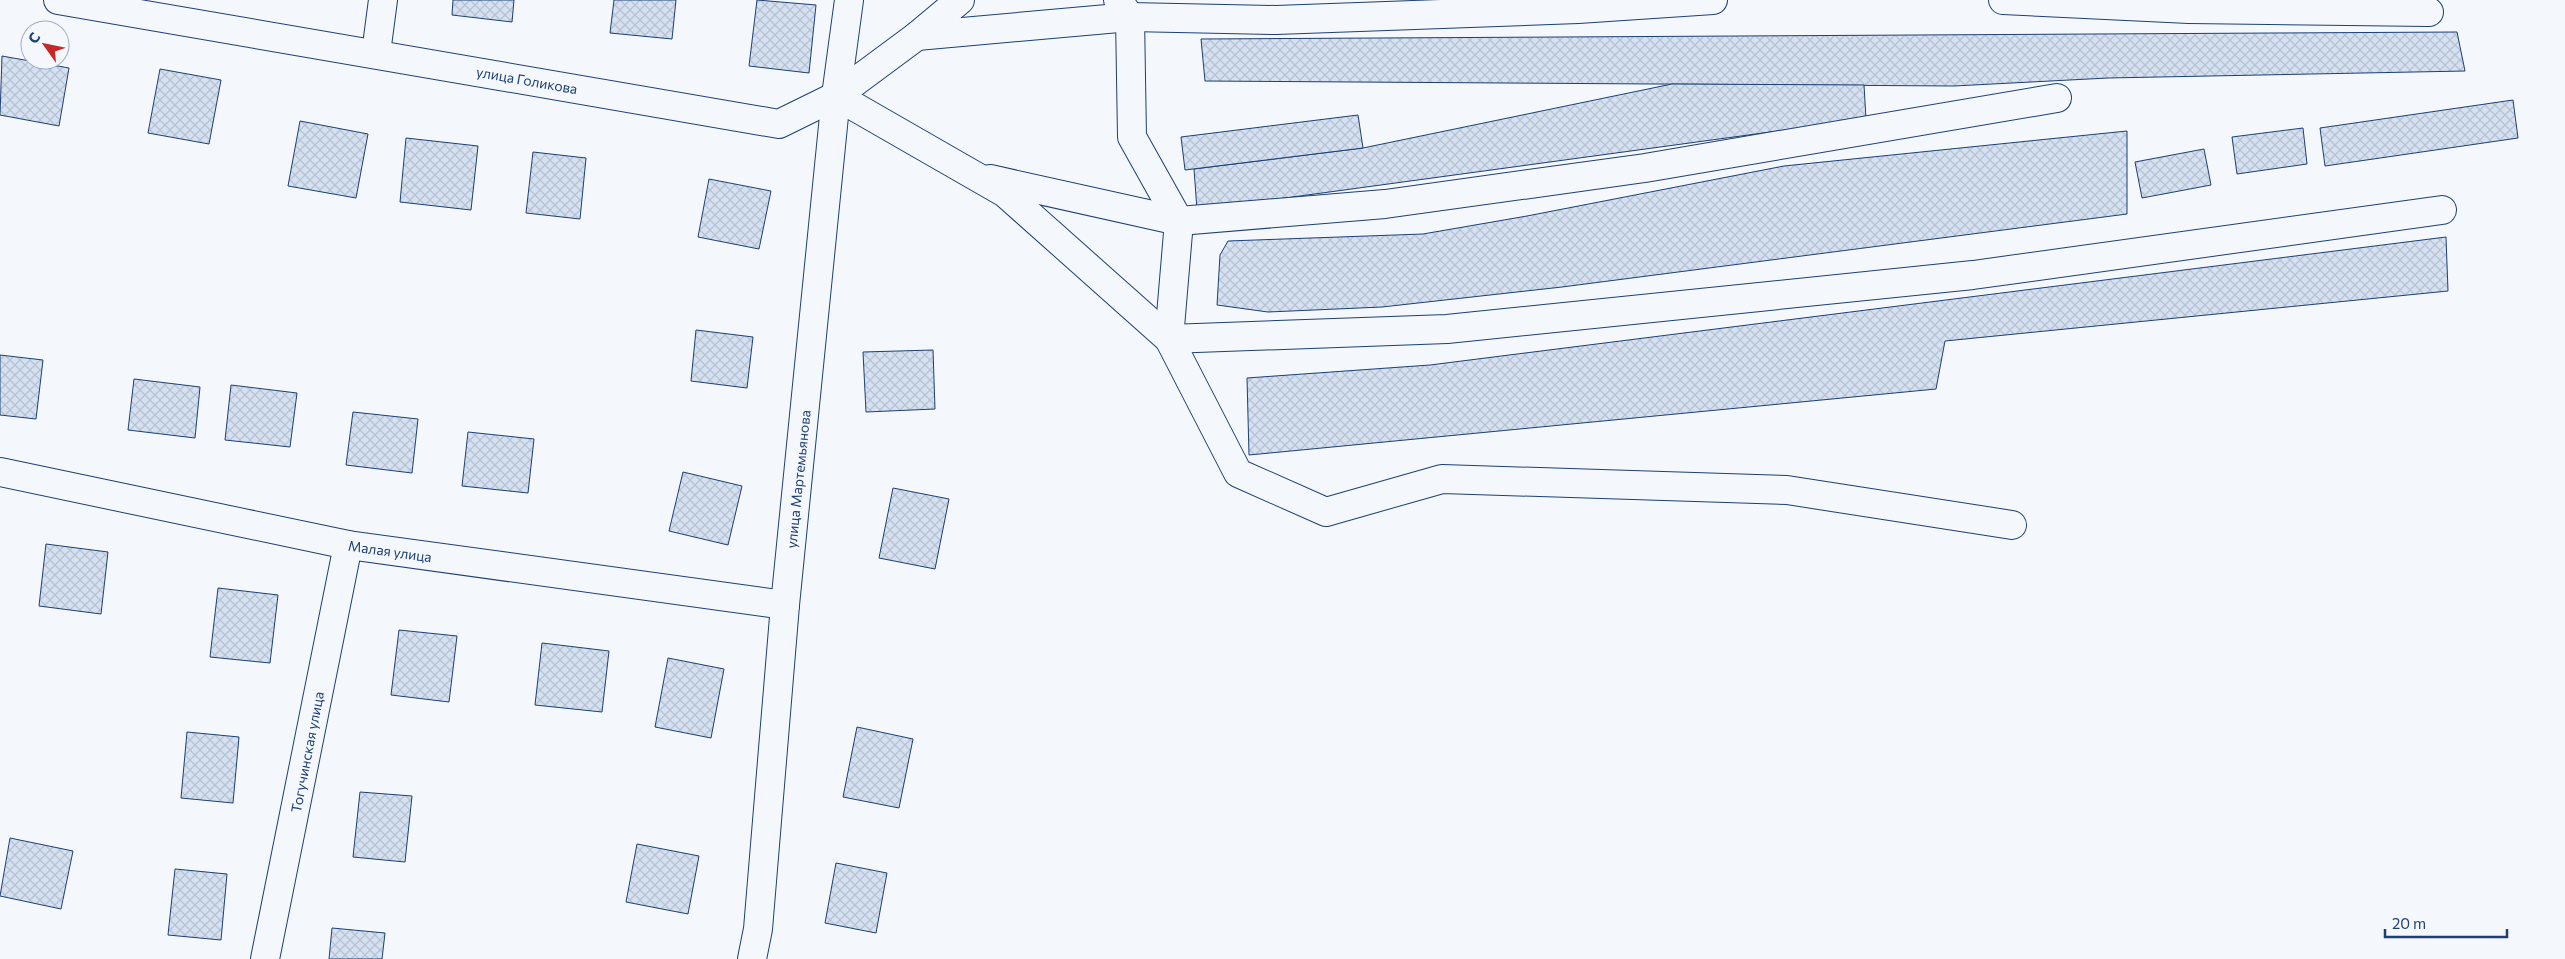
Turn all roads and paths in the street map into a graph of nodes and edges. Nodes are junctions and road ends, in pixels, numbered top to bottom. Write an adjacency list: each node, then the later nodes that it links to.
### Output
1 (58, 0): 10 (street, улица Голикова)
2 (383, 0): 10 (street)
3 (850, 0): 11 (street, улица Мартемьянова)
4 (960, 0): 9 (street, улица Голикова)
5 (1713, 0): 7 (street)
6 (2003, 0): 8 (street)
7 (1124, 8): 9 (street); 15 (street)
8 (2429, 12)
9 (917, 36): 11 (street, улица Голикова)
10 (376, 53): 11 (street, улица Голикова)
11 (836, 96): 13 (street); 20 (street, улица Мартемьянова)
12 (2058, 98): 15 (street)
13 (974, 176): 15 (street); 16 (street)
14 (2442, 210): 16 (street)
15 (1180, 221): 16 (street)
16 (1169, 339): 18 (street)
17 (0, 472): 19 (street, Малая улица)
18 (2012, 525)
19 (348, 545): 20 (street, Малая улица); 21 (street, Тогучинская улица)
20 (785, 605): 22 (street, улица Мартемьянова)
21 (265, 959)
22 (752, 959)

